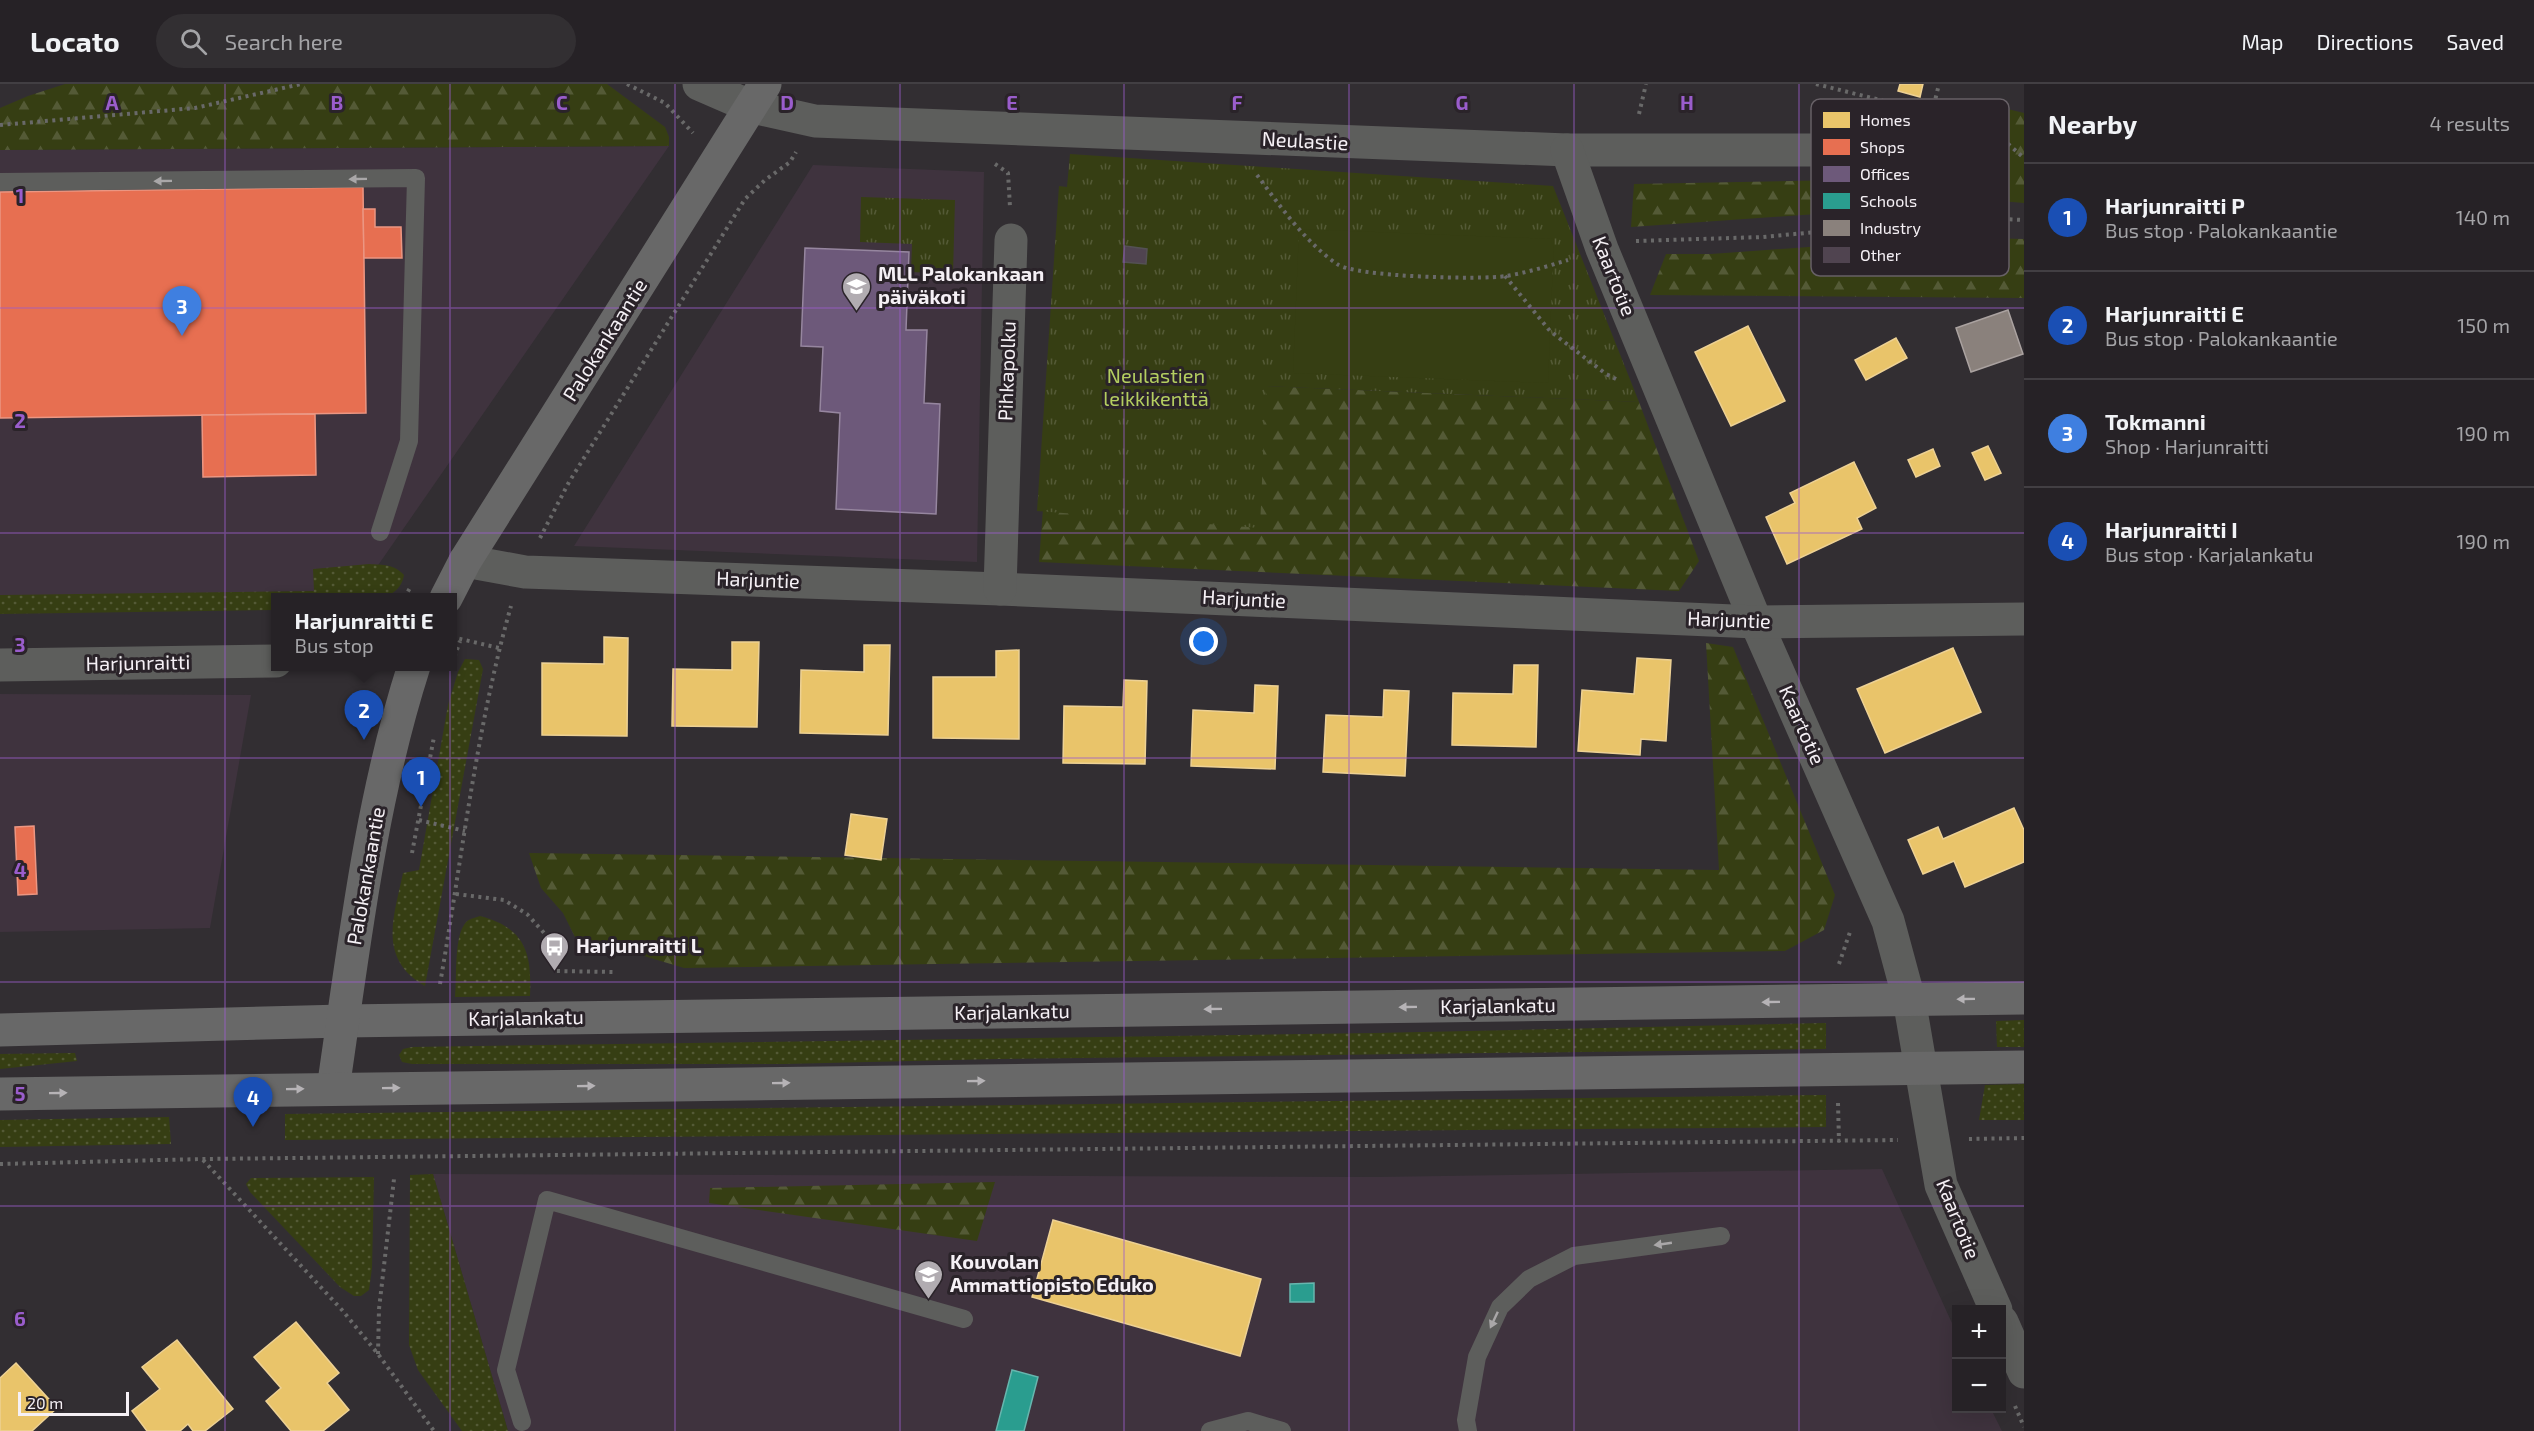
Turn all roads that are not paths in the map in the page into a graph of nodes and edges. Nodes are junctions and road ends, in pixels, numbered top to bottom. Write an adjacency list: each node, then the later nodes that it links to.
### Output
1 (699, 84): 2 (street, Neulastie)
2 (759, 96): 3 (street, Neulastie); 8 (main road, Palokankaantie)
3 (1567, 150): 4 (street, Neulastie); 12 (street, Kaartotie)
4 (1811, 150)
5 (0, 182): 7 (lane, one-way to 5)
6 (1011, 240): 9 (street, Pihkapolku)
7 (380, 532)
8 (465, 561): 9 (street, Harjuntie); 10 (main road, Palokankaantie)
9 (1000, 589): 12 (street, Harjuntie)
10 (448, 593)
11 (2024, 619): 12 (street, Harjuntie)
12 (1756, 622): 17 (street, Kaartotie)
13 (271, 661): 14 (street, Harjunraitti)
14 (0, 665)
15 (412, 671): 18 (main road, Palokankaantie)
16 (2024, 998): 17 (main road, Karjalankatu, one-way to 17)
17 (1909, 999): 18 (main road, Karjalankatu, one-way to 18); 21 (street, Kaartotie)
18 (343, 1021): 19 (main road, Karjalankatu); 22 (main road, Palokankaantie)
19 (0, 1030)
20 (2024, 1067): 21 (main road)
21 (1922, 1068): 22 (main road, one-way to 21); 25 (street, Kaartotie)
22 (333, 1089): 23 (main road, one-way to 22)
23 (0, 1094)
24 (1721, 1236): 32 (lane, one-way to 32)
25 (1994, 1305)
26 (964, 1319): 29 (lane)
27 (2006, 1333): 28 (street)
28 (2024, 1372)
29 (522, 1422)
30 (1210, 1431): 31 (lane)
31 (1282, 1431)
32 (1468, 1431)

